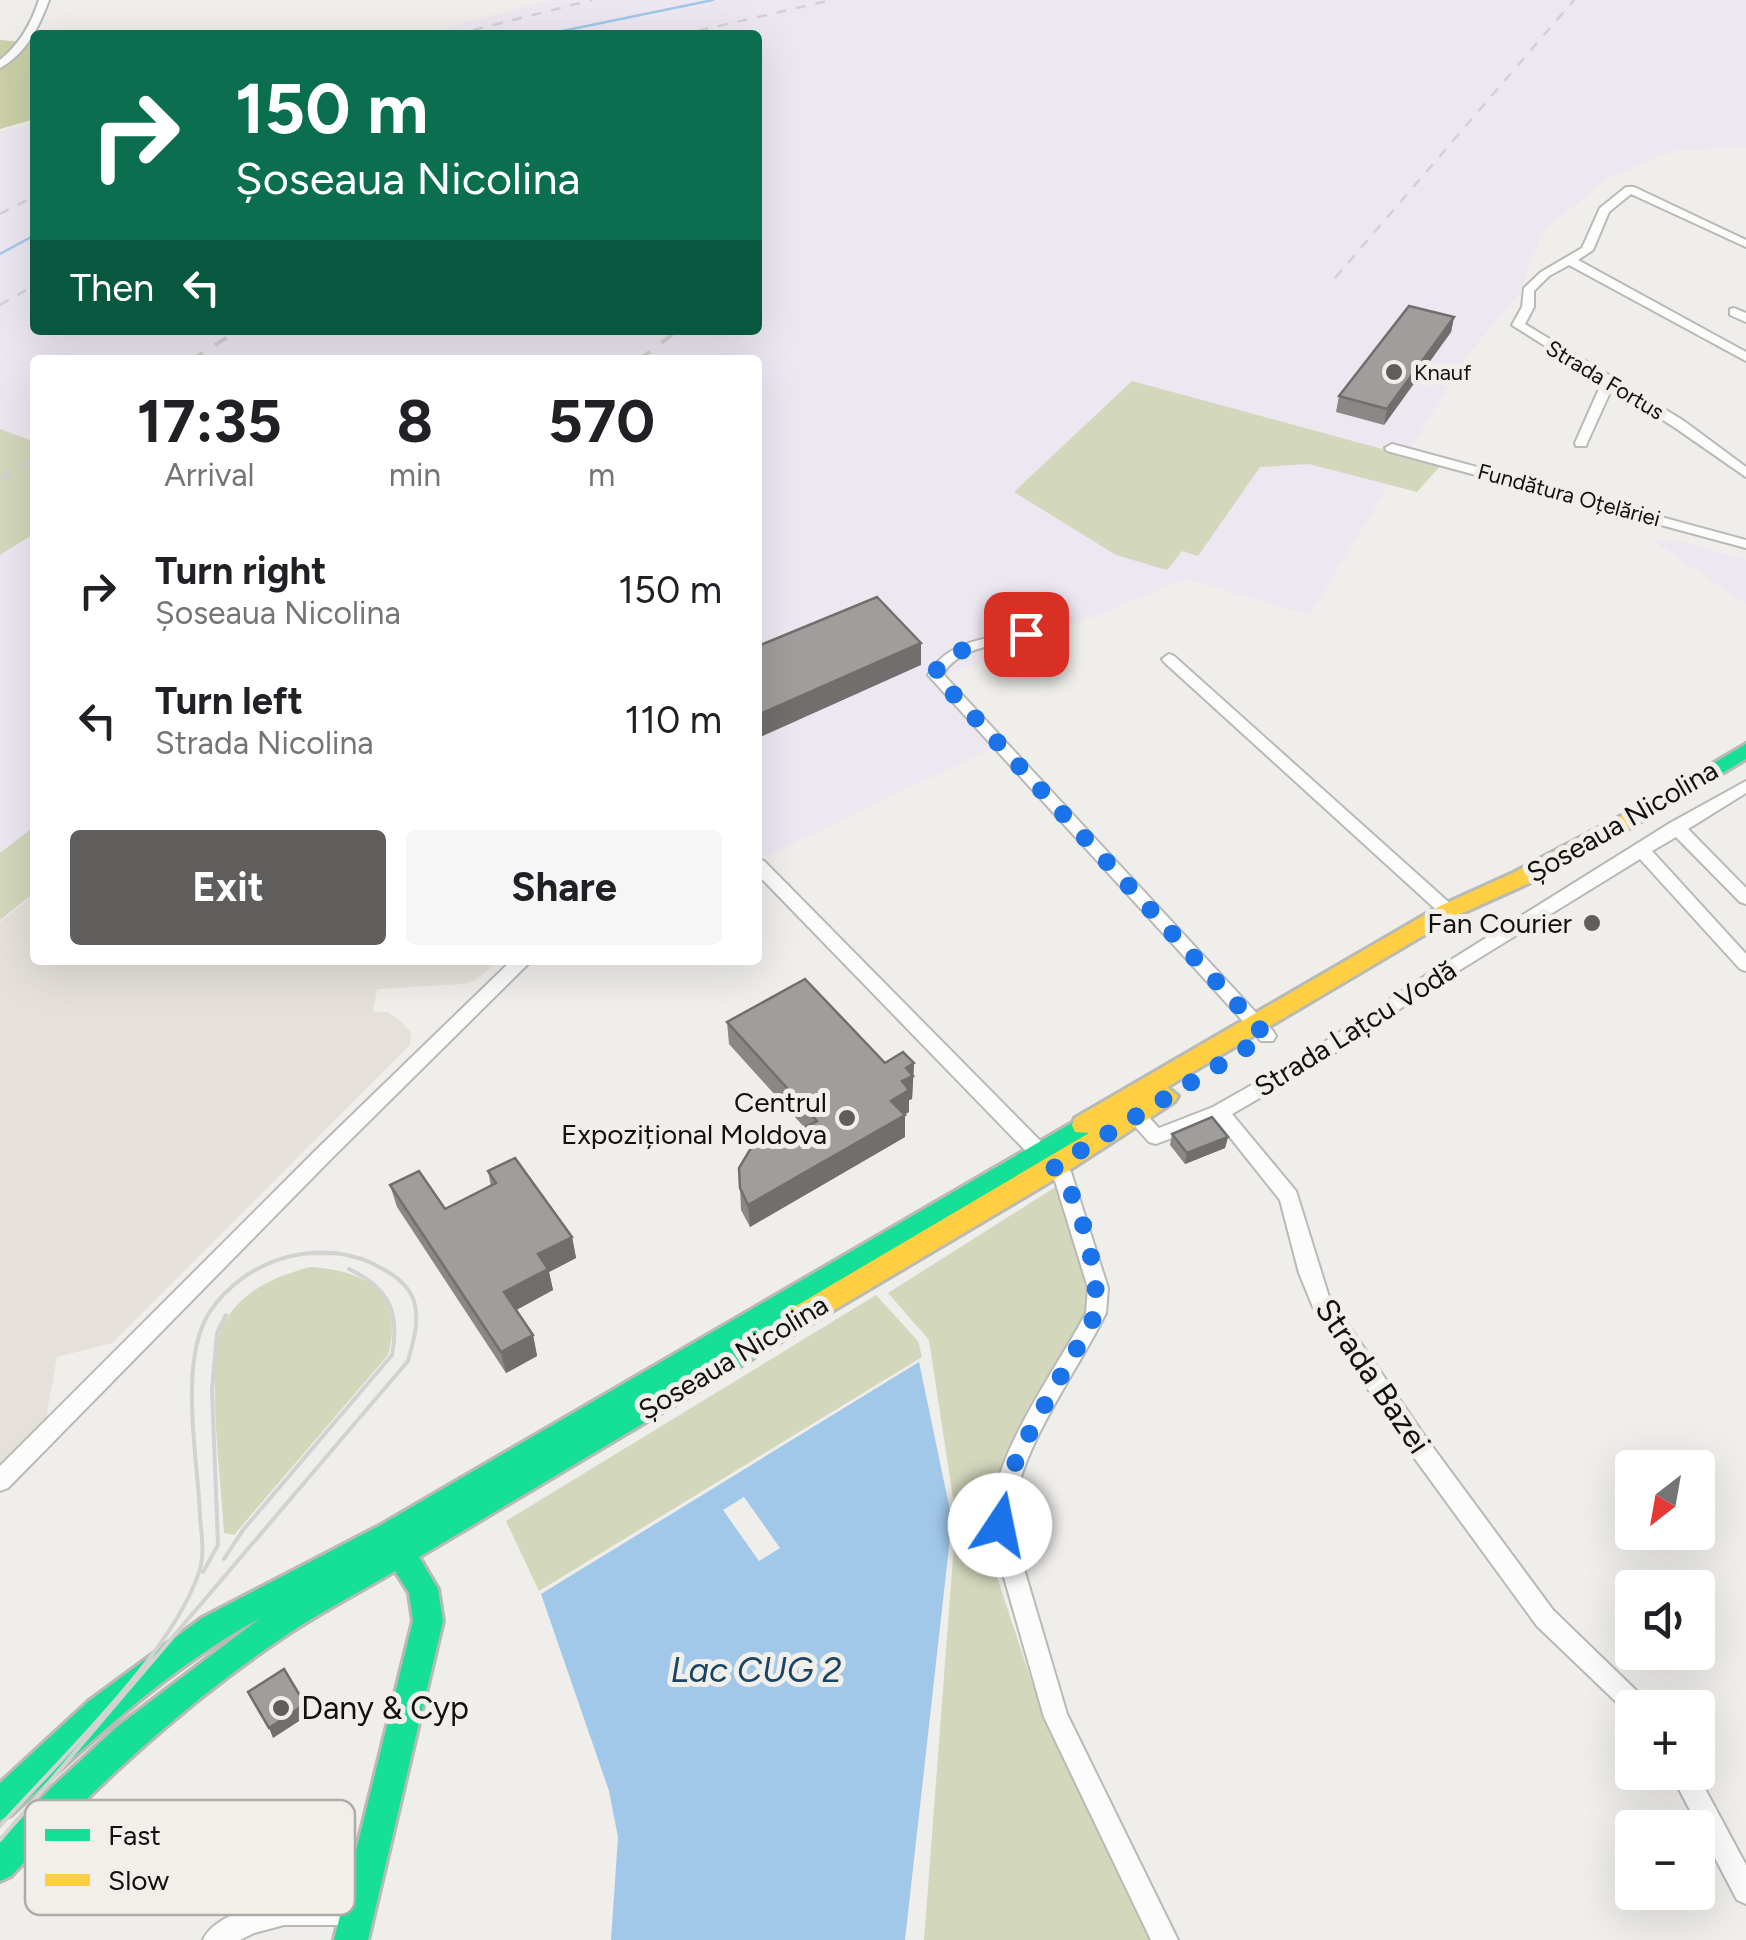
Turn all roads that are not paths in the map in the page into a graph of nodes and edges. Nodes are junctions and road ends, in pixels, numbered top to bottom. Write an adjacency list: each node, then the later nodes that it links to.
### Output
1 (44, 0): 2 (street)
2 (33, 30)
3 (30, 35): 4 (street)
4 (0, 64)
5 (1746, 244): 6 (street, Strada Fortus)
6 (1571, 261): 7 (street); 8 (street, Strada Fortus)
7 (1746, 358)
8 (1608, 382): 9 (street); 11 (street, Strada Fortus)
9 (1581, 443)
10 (1392, 448): 12 (street, Fundătura Oțelăriei)
11 (1746, 473)
12 (1746, 544)
13 (1026, 634): 25 (street)
14 (1169, 659): 22 (street)
15 (1746, 750): 20 (main road, Șoseaua Nicolina)
16 (1746, 786): 17 (street, Strada Lațcu Vodă)
17 (1676, 827): 18 (street, Strada Lațcu Vodă); 21 (street)
18 (1641, 849): 24 (street); 27 (street, Strada Lațcu Vodă)
19 (762, 870): 28 (street)
20 (1498, 891): 22 (main road, Șoseaua Nicolina); 25 (main road, Șoseaua Nicolina)
21 (1746, 898)
22 (1448, 911): 25 (main road, Șoseaua Nicolina)
23 (517, 965): 29 (street)
24 (1746, 965)
25 (1260, 1030): 26 (main road, Șoseaua Nicolina)
26 (1129, 1110): 27 (street); 28 (main road, Șoseaua Nicolina)
27 (1220, 1112): 31 (street, Strada Bazei)
28 (1046, 1160): 30 (main road, Șoseaua Nicolina); 43 (street)
29 (0, 1481)
30 (393, 1543): 33 (main road, Șoseaua Nicolina); 34 (main road, Șoseaua Nicolina); 39 (main road)
31 (1619, 1690)
32 (1692, 1790): 37 (street)
33 (60, 1800)
34 (0, 1804)
35 (25, 1838): 36 (main road, Șoseaua Nicolina)
36 (0, 1865)
37 (1746, 1891)
38 (355, 1912): 39 (street)
39 (358, 1912): 42 (main road)
40 (267, 1915): 41 (street)
41 (216, 1940)
42 (351, 1940)
43 (1164, 1940)

